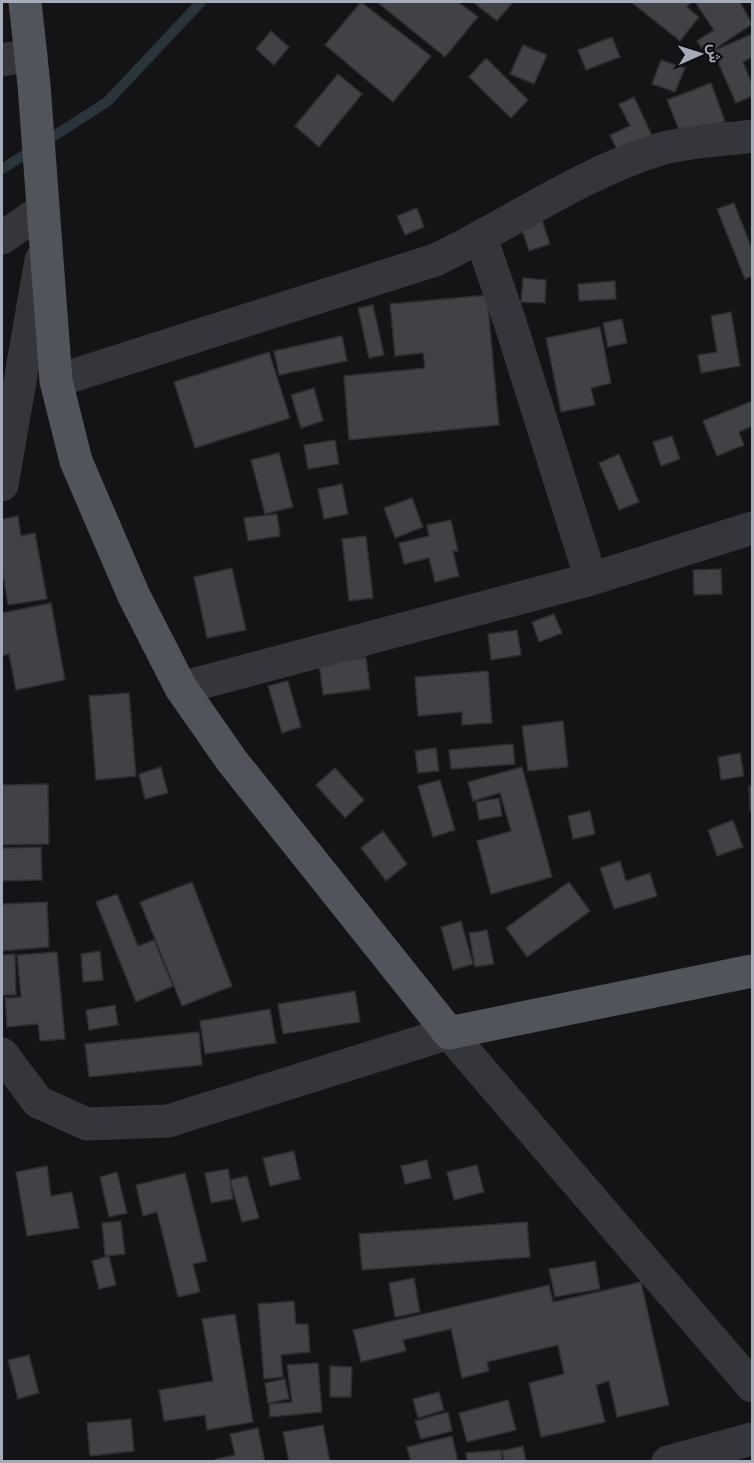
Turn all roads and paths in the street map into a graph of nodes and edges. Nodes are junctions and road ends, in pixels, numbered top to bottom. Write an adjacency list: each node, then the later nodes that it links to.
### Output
1 (25, 2): 2 (main road)
2 (22, 67): 4 (main road)
3 (753, 136): 6 (street)
4 (43, 210): 5 (street); 7 (main road); 8 (street)
5 (2, 238)
6 (481, 238): 7 (street); 10 (street)
7 (56, 381): 11 (main road)
8 (2, 485)
9 (753, 528): 10 (street)
10 (591, 579): 11 (street)
11 (182, 688): 13 (main road)
12 (753, 971): 13 (main road)
13 (449, 1033): 14 (street); 15 (street)
14 (2, 1055)
15 (753, 1386)
16 (753, 1439): 17 (street)
17 (668, 1461)

